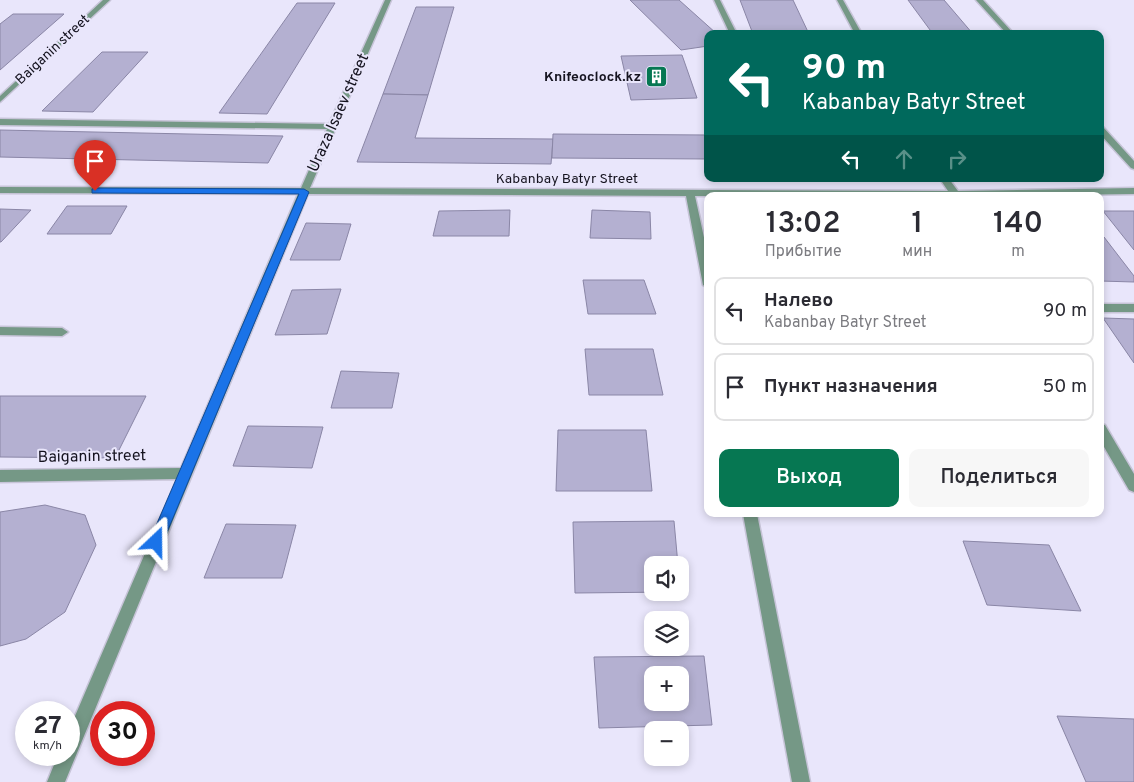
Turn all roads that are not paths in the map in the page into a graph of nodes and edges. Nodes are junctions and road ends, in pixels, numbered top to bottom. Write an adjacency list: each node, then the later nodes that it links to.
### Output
1 (107, 0): 9 (street, Baiganin street)
2 (388, 0): 11 (street, Uraza Isaev street)
3 (717, 0): 6 (street)
4 (840, 0): 7 (street)
5 (979, 0): 8 (street)
6 (732, 30)
7 (857, 30)
8 (1007, 30)
9 (0, 100)
10 (0, 122): 11 (street)
11 (332, 127): 16 (street, Uraza Isaev street)
12 (1104, 133): 13 (street)
13 (1134, 166)
14 (0, 190): 16 (street, Kabanbay Batyr Street)
15 (1134, 191): 17 (street, Kabanbay Batyr Street)
16 (304, 192): 18 (street, Kabanbay Batyr Street); 26 (street, Uraza Isaev street)
17 (1089, 192)
18 (690, 193): 19 (street, Kabanbay Batyr Street); 20 (street)
19 (704, 193)
20 (704, 265)
21 (1104, 308): 22 (street)
22 (1134, 308)
23 (0, 330): 24 (street)
24 (62, 332)
25 (1104, 436): 28 (street)
26 (185, 473): 27 (street, Baiganin street); 30 (street, Uraza Isaev street)
27 (0, 476)
28 (1134, 486)
29 (751, 517): 33 (street)
30 (80, 725)
31 (63, 766): 32 (street)
32 (56, 782)
33 (801, 782)

